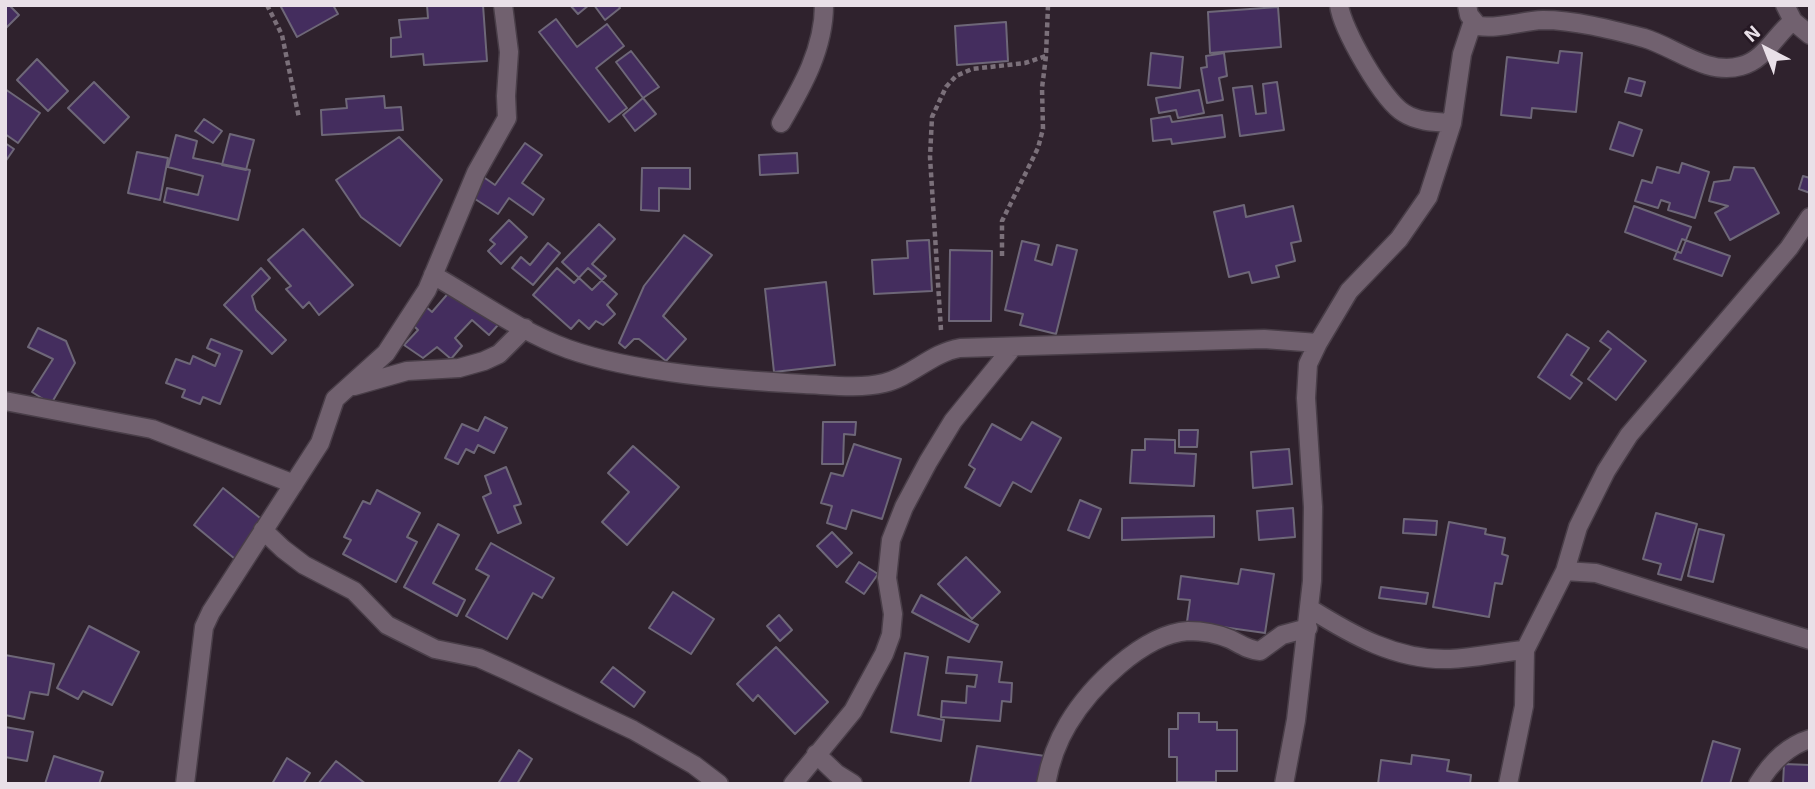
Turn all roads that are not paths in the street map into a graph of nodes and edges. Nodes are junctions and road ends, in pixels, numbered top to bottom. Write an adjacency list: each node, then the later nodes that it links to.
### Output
1 (503, 5): 10 (street)
2 (824, 5): 7 (street)
3 (1339, 5): 8 (street)
4 (1470, 13): 5 (street); 8 (street)
5 (1789, 13): 6 (street)
6 (1810, 35)
7 (781, 123)
8 (1452, 123): 12 (street)
9 (1810, 217): 18 (street)
10 (433, 275): 11 (street); 14 (street)
11 (524, 328): 13 (street); 14 (street)
12 (1318, 343): 13 (street); 19 (street)
13 (1013, 347): 24 (street)
14 (347, 387): 16 (street)
15 (5, 401): 16 (street)
16 (294, 484): 17 (street)
17 (263, 530): 25 (street); 26 (street)
18 (1565, 571): 21 (street); 22 (street)
19 (1309, 608): 20 (street); 22 (street)
20 (1308, 628): 29 (street); 30 (street)
21 (1810, 640)
22 (1525, 650): 31 (street)
23 (1810, 739): 32 (street)
24 (816, 754): 27 (street); 28 (street)
25 (185, 784)
26 (719, 784)
27 (793, 784)
28 (853, 784)
29 (1046, 784)
30 (1284, 784)
31 (1508, 784)
32 (1758, 784)

